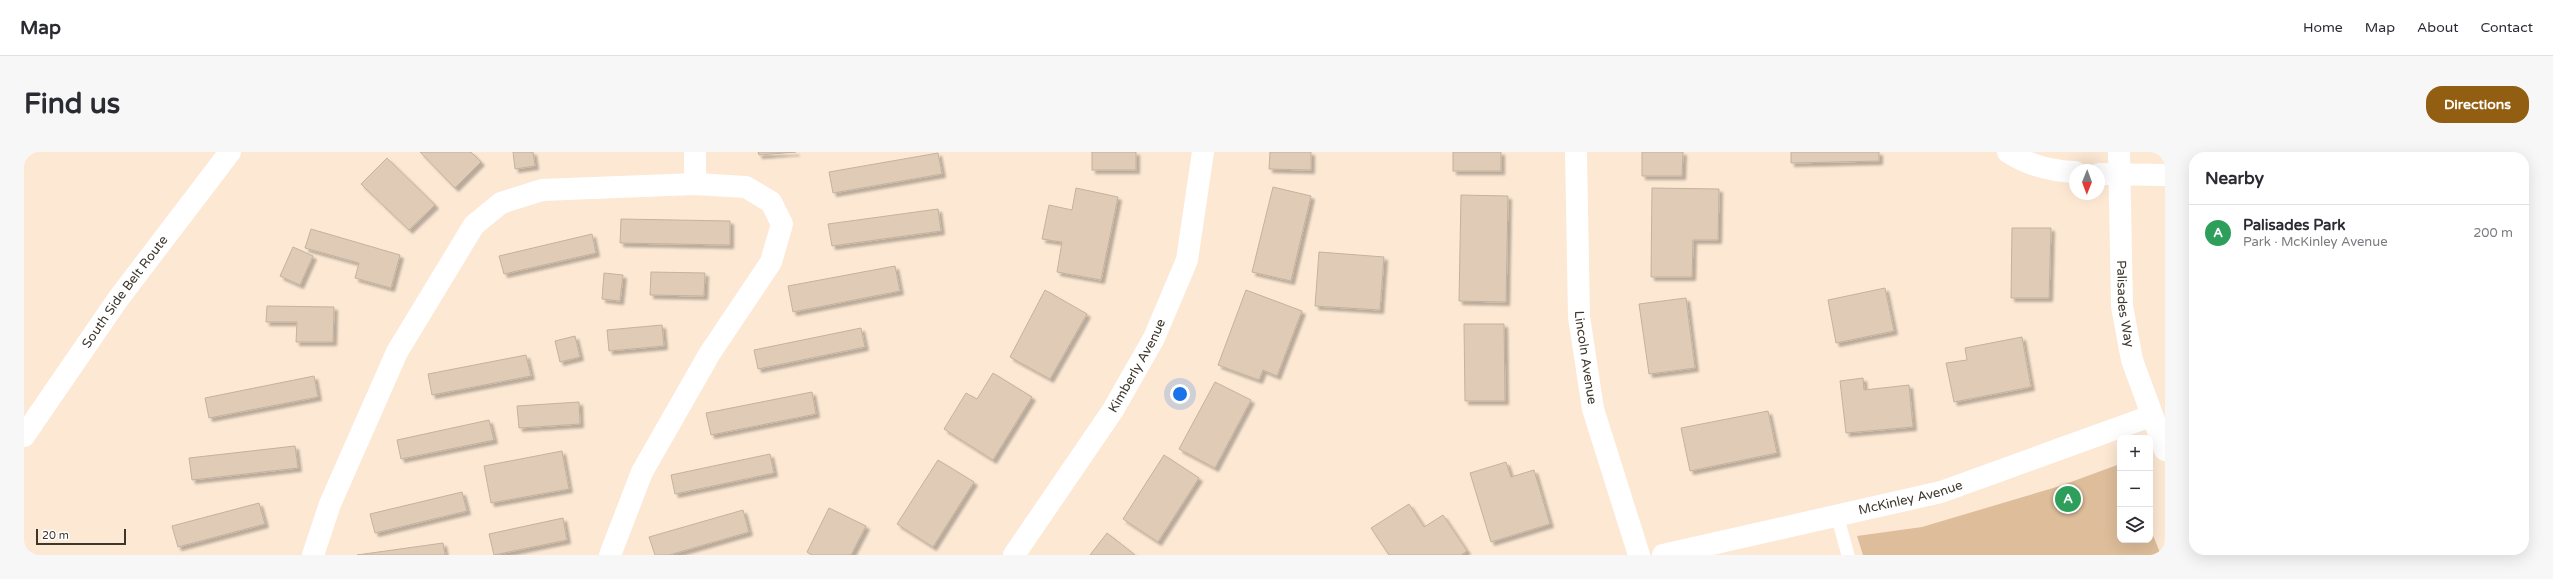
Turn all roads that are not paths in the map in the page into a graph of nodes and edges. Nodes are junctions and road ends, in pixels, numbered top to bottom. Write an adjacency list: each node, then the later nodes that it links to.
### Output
1 (230, 152): 12 (street, South Side Belt Route)
2 (695, 152): 10 (street)
3 (1203, 152): 17 (street, Kimberly Avenue)
4 (1576, 152): 18 (street, Lincoln Avenue)
5 (2008, 152): 7 (street)
6 (2120, 152): 8 (street, Palisades Way)
7 (2069, 172)
8 (2109, 175): 9 (street); 11 (street, Palisades Way)
9 (2165, 175)
10 (695, 184): 15 (street); 16 (street)
11 (2151, 416): 13 (street, Palisades Way); 14 (street, McKinley Avenue)
12 (24, 436)
13 (2165, 450)
14 (1837, 516): 19 (street, McKinley Avenue); 20 (lane)
15 (313, 555)
16 (610, 555)
17 (1014, 555)
18 (1639, 555)
19 (1663, 555)
20 (1848, 555)

